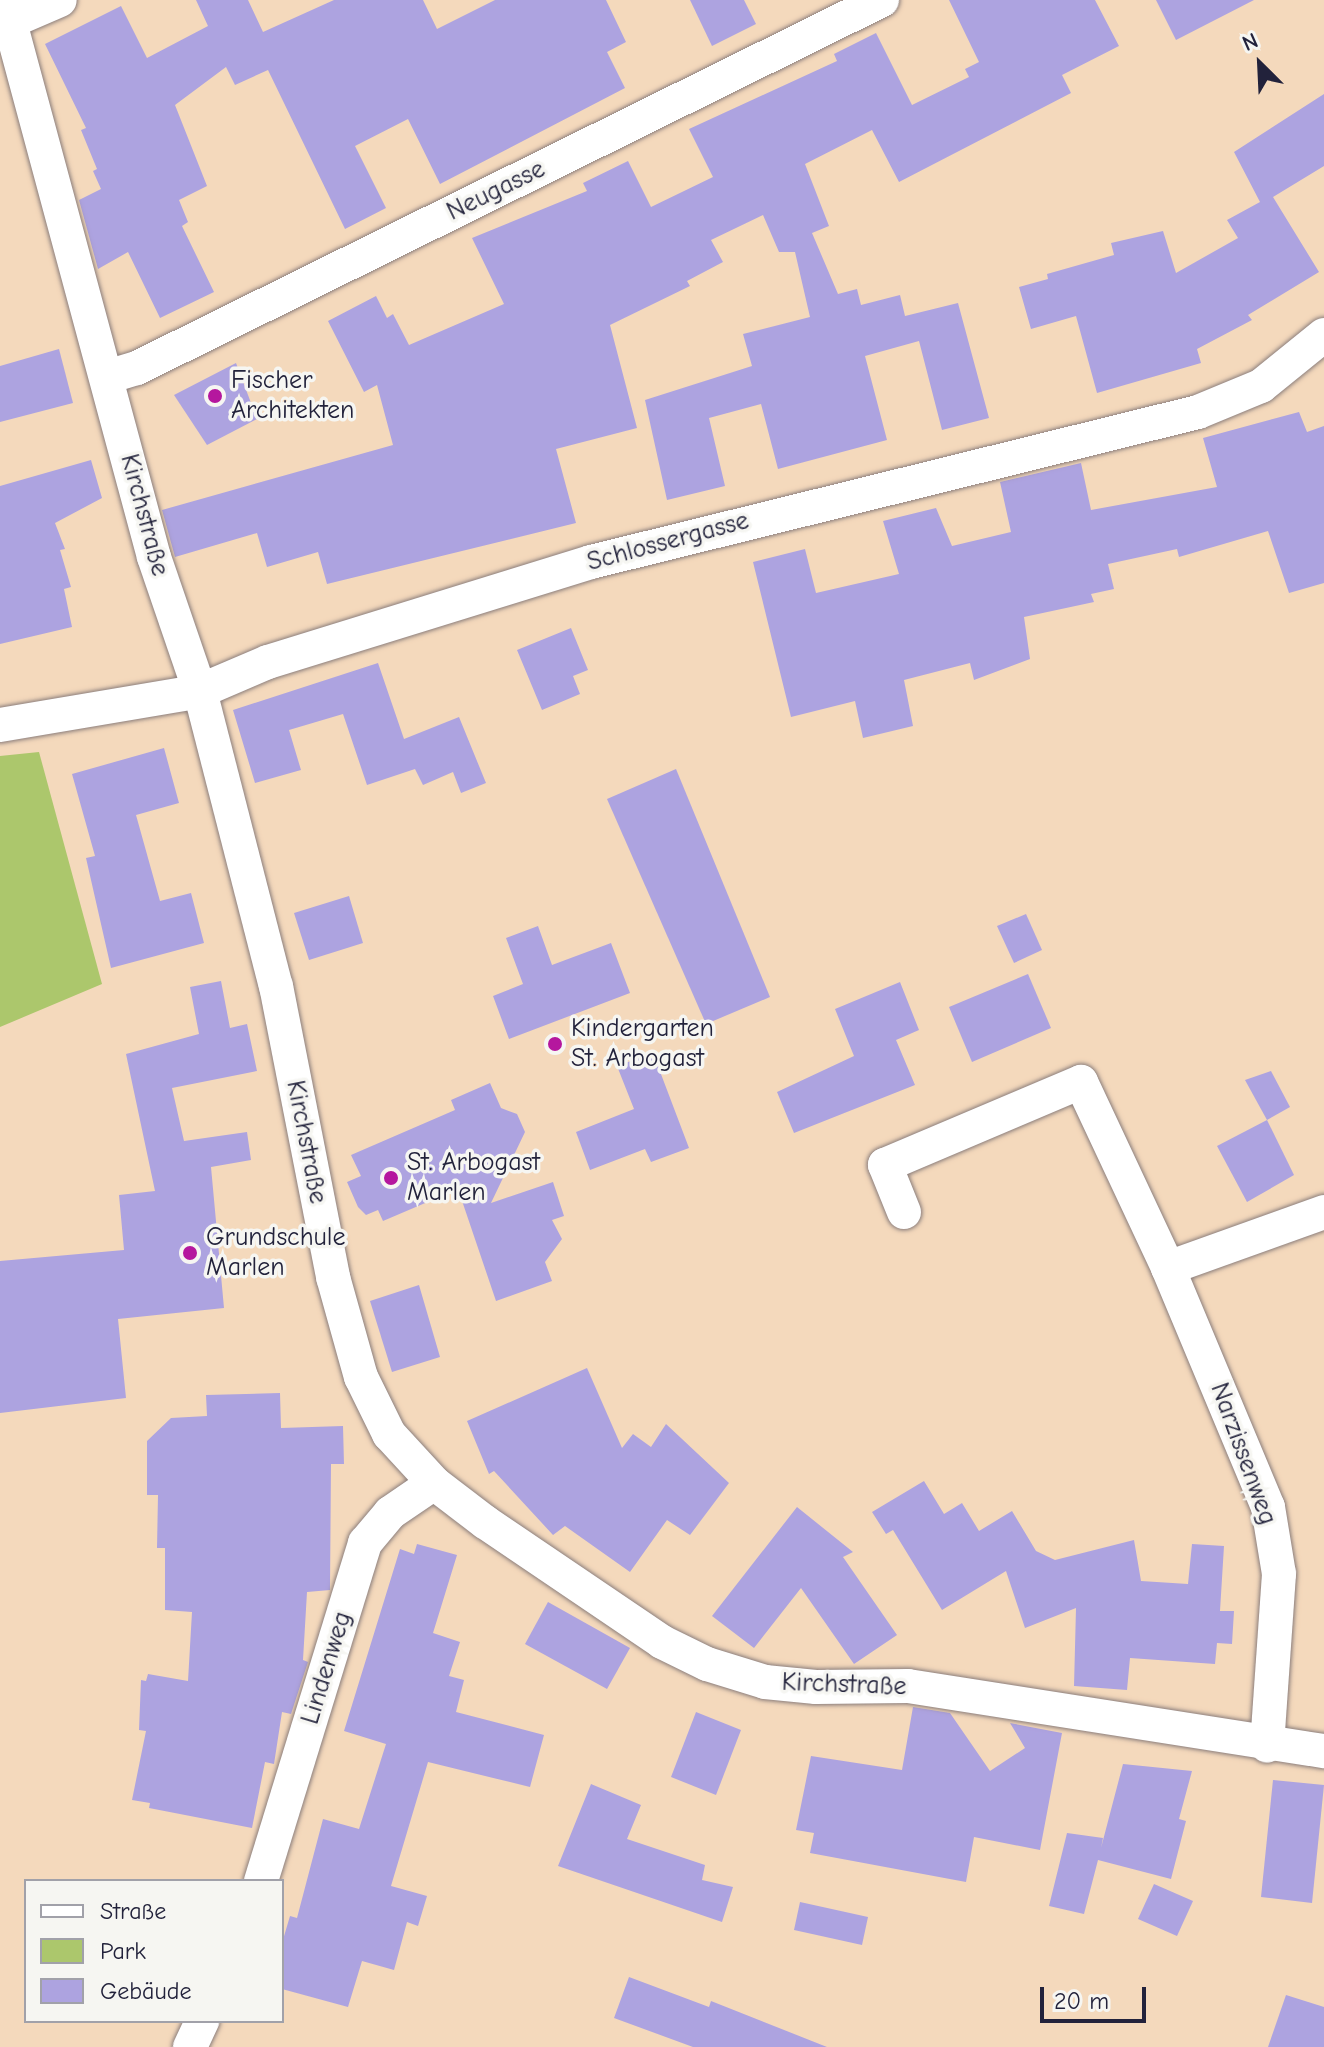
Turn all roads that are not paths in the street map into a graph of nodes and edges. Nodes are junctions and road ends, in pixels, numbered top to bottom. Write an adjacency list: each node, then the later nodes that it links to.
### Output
1 (60, 0): 3 (street)
2 (882, 0): 5 (street, Neugasse)
3 (5, 16): 5 (street, Kirchstraße)
4 (1324, 335): 6 (street, Schlossergasse)
5 (107, 377): 6 (street, Kirchstraße)
6 (200, 691): 7 (street, Schlossergasse); 11 (street, Kirchstraße)
7 (0, 725)
8 (904, 1212): 10 (street, Narzissenweg)
9 (1324, 1212): 10 (street)
10 (1168, 1268): 12 (street, Narzissenweg)
11 (434, 1483): 12 (street, Kirchstraße); 14 (street, Lindenweg)
12 (1267, 1746): 13 (street, Kirchstraße)
13 (1324, 1751)
14 (262, 1879)
15 (201, 2023): 16 (street)
16 (190, 2047)

